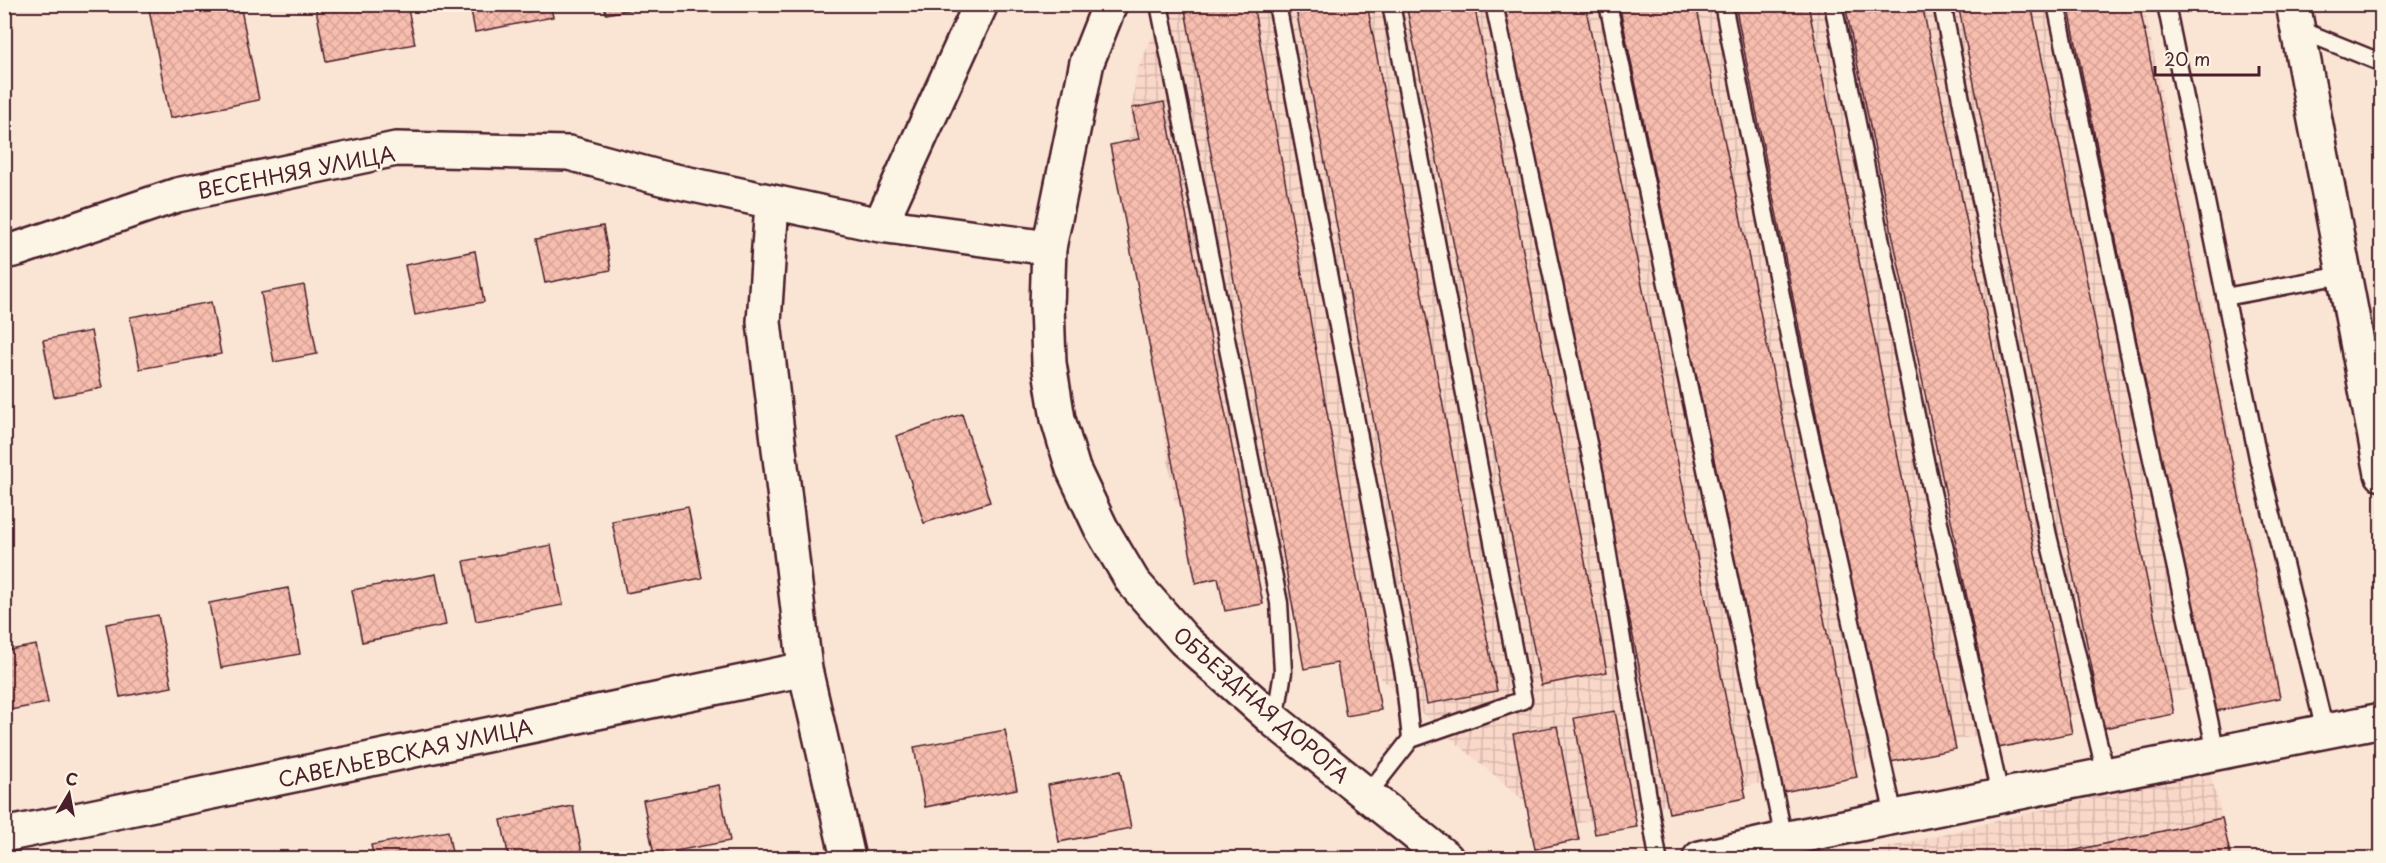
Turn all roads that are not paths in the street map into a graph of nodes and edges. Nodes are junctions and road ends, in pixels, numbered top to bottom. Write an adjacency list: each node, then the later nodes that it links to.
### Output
1 (981, 4): 16 (street)
2 (1110, 4): 17 (street, ОБЪЕЗДНАЯ ДОРОГА)
3 (1159, 4): 24 (lane)
4 (1277, 4): 26 (lane)
5 (1391, 4): 26 (lane)
6 (1494, 4): 36 (lane)
7 (1608, 4): 33 (lane)
8 (1723, 4): 31 (lane)
9 (1833, 4): 30 (lane)
10 (1942, 4): 28 (lane)
11 (2056, 4): 27 (lane)
12 (2166, 4): 20 (lane)
13 (2296, 17): 14 (lane); 19 (street)
14 (2382, 63)
15 (772, 203): 16 (street, ВЕСЕННЯЯ УЛИЦА); 18 (street, ВЕСЕННЯЯ УЛИЦА); 22 (street)
16 (880, 225): 17 (street, ВЕСЕННЯЯ УЛИЦА)
17 (1050, 248): 24 (street, ОБЪЕЗДНАЯ ДОРОГА)
18 (9, 258)
19 (2343, 275): 20 (lane); 21 (street)
20 (2225, 297): 25 (lane)
21 (2382, 474)
22 (805, 669): 32 (street, САВЕЛЬЕВСКАЯ УЛИЦА); 34 (street)
23 (2382, 720): 25 (street)
24 (1275, 721): 29 (street, ОБЪЕЗДНАЯ ДОРОГА)
25 (2325, 731): 27 (street)
26 (1412, 739): 29 (lane)
27 (2216, 752): 28 (street)
28 (2106, 774): 30 (street)
29 (1367, 795): 35 (street, ОБЪЕЗДНАЯ ДОРОГА)
30 (2001, 795): 31 (street)
31 (1894, 816): 33 (street)
32 (4, 835)
33 (1784, 838): 37 (street)
34 (849, 858)
35 (1446, 858)
36 (1658, 858)
37 (1700, 858)

